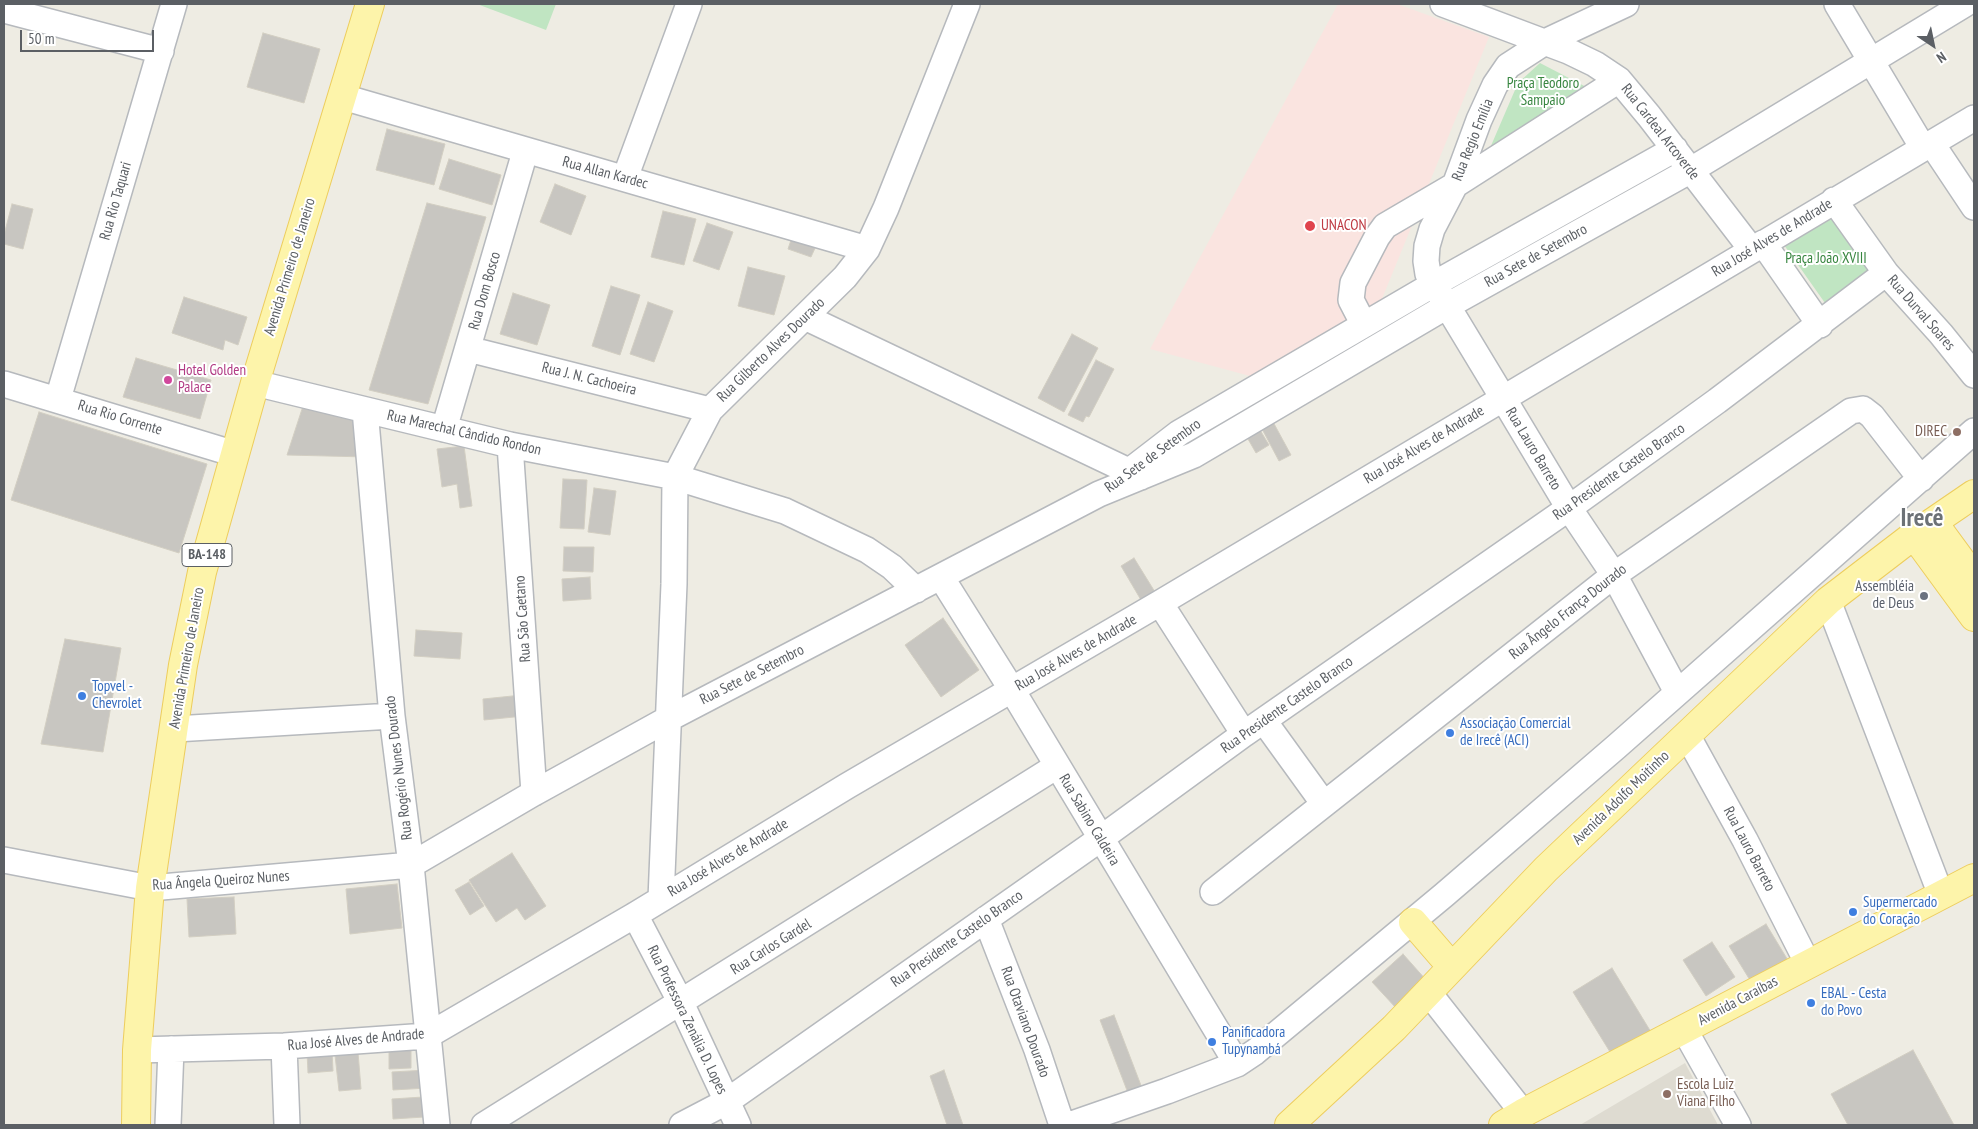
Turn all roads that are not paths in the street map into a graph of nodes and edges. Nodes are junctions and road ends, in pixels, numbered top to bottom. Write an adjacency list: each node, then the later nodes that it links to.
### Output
1 (174, 4): 11 (street, Rua Rio Taquari)
2 (370, 4): 14 (main road, Avenida Primeiro de Janeiro / BA-148)
3 (689, 4): 20 (street)
4 (967, 4): 25 (street, Rua Gilberto Alves Dourado)
5 (1443, 4): 10 (street, Rua Cardeal Arcoverde)
6 (1626, 4): 10 (street, Rua Regio Emília)
7 (1837, 4): 12 (street)
8 (1966, 4): 12 (street, Rua Sete de Setembro)
9 (4, 10): 11 (street)
10 (1545, 42): 13 (street, Rua Cardeal Arcoverde); 21 (street, Rua Regio Emília)
11 (161, 51): 37 (street, Rua Rio Taquari)
12 (1872, 62): 16 (street); 19 (street, Rua Sete de Setembro)
13 (1619, 80): 17 (street, Rua Cardeal Arcoverde); 21 (street)
14 (343, 98): 18 (street, Rua Allan Kardec); 34 (main road, Avenida Primeiro de Janeiro / BA-148)
15 (1973, 122): 16 (street, Rua José Alves de Andrade)
16 (1928, 146): 22 (street, Rua José Alves de Andrade); 23 (street)
17 (1675, 149): 19 (street, Rua Cardeal Arcoverde); 27 (street, Rua Sete de Setembro)
18 (525, 152): 20 (street, Rua Allan Kardec); 32 (street, Rua Dom Bosco)
19 (1691, 170): 24 (street, Rua Cardeal Arcoverde); 28 (street, Rua Sete de Setembro)
20 (624, 178): 25 (street, Rua Allan Kardec)
21 (1454, 185): 27 (street, Rua Regio Emília); 30 (street)
22 (1834, 200): 24 (street, Rua José Alves de Andrade); 26 (street, Rua Durval Soares)
23 (1974, 207)
24 (1757, 247): 31 (street, Rua Cardeal Arcoverde); 36 (street, Rua José Alves de Andrade)
25 (867, 249): 29 (street, Rua Gilberto Alves Dourado)
26 (1886, 273): 31 (street, Rua Presidente Castelo Branco); 33 (street, Rua Durval Soares)
27 (1434, 284): 28 (street, Rua Lauro Barreto); 30 (street, Rua Sete de Setembro)
28 (1447, 306): 36 (street, Rua Lauro Barreto); 44 (street, Rua Sete de Setembro)
29 (805, 317): 39 (street, Rua Gilberto Alves Dourado); 44 (street)
30 (1364, 325): 44 (street, Rua Sete de Setembro)
31 (1820, 325): 48 (street, Rua Presidente Castelo Branco)
32 (468, 349): 39 (street, Rua J. N. Cachoeira); 40 (street, Rua Dom Bosco)
33 (1974, 375)
34 (255, 383): 38 (street, Rua Marechal Cândido Rondon); 43 (main road, Avenida Primeiro de Janeiro / BA-148)
35 (4, 384): 37 (street, Rua Rio Corrente)
36 (1502, 398): 48 (street, Rua Lauro Barreto); 55 (street, Rua José Alves de Andrade)
37 (58, 399): 43 (street, Rua Rio Corrente)
38 (365, 410): 40 (street, Rua Marechal Cândido Rondon); 59 (street, Rua Rogério Nunes Dourado)
39 (710, 410): 45 (street, Rua Gilberto Alves Dourado)
40 (444, 429): 42 (street, Rua Marechal Cândido Rondon)
41 (1974, 431): 46 (street)
42 (510, 445): 45 (street, Rua Marechal Cândido Rondon); 65 (street, Rua São Caetano)
43 (235, 454): 62 (main road, Avenida Primeiro de Janeiro / BA-148)
44 (1135, 475): 51 (street, Rua Sete de Setembro)
45 (675, 477): 53 (street, Rua Marechal Cândido Rondon); 60 (street, Rua Gilberto Alves Dourado)
46 (1922, 479): 50 (street, Rua Ângelo França Dourado); 58 (street)
47 (1974, 494): 49 (main road, Avenida Adolfo Moitinho)
48 (1569, 508): 50 (street, Rua Lauro Barreto); 61 (street, Rua Presidente Castelo Branco)
49 (1923, 528): 52 (main road); 54 (main road, Avenida Adolfo Moitinho); 56 (main road)
50 (1614, 575): 58 (street, Rua Lauro Barreto); 66 (street, Rua Ângelo França Dourado)
51 (941, 577): 53 (street, Rua Sete de Setembro); 57 (street, Rua Sabino Caldeira)
52 (1974, 578)
53 (916, 590): 60 (street, Rua Sete de Setembro)
54 (1828, 601): 63 (main road, Avenida Adolfo Moitinho); 73 (street)
55 (1160, 603): 57 (street, Rua José Alves de Andrade); 61 (street)
56 (1974, 617)
57 (1012, 690): 64 (street, Rua Sabino Caldeira); 74 (street, Rua José Alves de Andrade)
58 (1677, 692): 77 (street)
59 (392, 716): 62 (street); 69 (street, Rua Rogério Nunes Dourado)
60 (668, 719): 65 (street, Rua Sete de Setembro); 74 (street, Rua Gilberto Alves Dourado)
61 (1254, 727): 66 (street); 67 (street, Rua Presidente Castelo Branco)
62 (175, 729): 71 (main road, Avenida Primeiro de Janeiro / BA-148)
63 (1687, 735): 78 (street, Rua Lauro Barreto); 79 (main road, Avenida Adolfo Moitinho)
64 (1057, 766): 67 (street, Rua Sabino Caldeira); 81 (street, Rua Carlos Gardel)
65 (534, 793): 69 (street, Rua Sete de Setembro)
66 (1324, 804): 72 (street, Rua Ângelo França Dourado)
67 (1100, 839): 76 (street, Rua Presidente Castelo Branco); 87 (street, Rua Sabino Caldeira)
68 (4, 860): 71 (street, Rua Ângela Queiroz Nunes)
69 (411, 865): 71 (street, Rua Ângela Queiroz Nunes); 83 (street, Rua Rogério Nunes Dourado)
70 (1974, 878): 73 (main road, Avenida Caraíbas)
71 (150, 888): 86 (main road, Avenida Primeiro de Janeiro / BA-148)
72 (1213, 892)
73 (1941, 895): 78 (main road, Avenida Caraíbas)
74 (661, 899): 75 (street, Rua José Alves de Andrade)
75 (635, 915): 81 (street, Rua Professora Zenália D. Lopes); 83 (street, Rua José Alves de Andrade)
76 (986, 919): 88 (street, Rua Presidente Castelo Branco); 97 (street, Rua Otaviano Dourado)
77 (1412, 922): 79 (main road); 87 (street)
78 (1808, 964): 82 (main road, Avenida Caraíbas)
79 (1451, 966): 80 (main road, Avenida Adolfo Moitinho)
80 (1428, 992): 89 (street); 99 (main road, Avenida Adolfo Moitinho)
81 (681, 1003): 88 (street, Rua Professora Zenália D. Lopes); 94 (street, Rua Carlos Gardel)
82 (1684, 1029): 89 (main road, Avenida Caraíbas); 100 (street)
83 (427, 1036): 84 (street, Rua José Alves de Andrade); 93 (street, Rua Rogério Nunes Dourado)
84 (284, 1046): 85 (street, Rua José Alves de Andrade); 92 (street)
85 (171, 1049): 86 (street, Rua José Alves de Andrade); 91 (street)
86 (137, 1050): 90 (main road, Avenida Primeiro de Janeiro / BA-148)
87 (1237, 1064): 98 (street)
88 (726, 1102): 95 (street, Rua Presidente Castelo Branco); 96 (street, Rua Professora Zenália D. Lopes)
89 (1513, 1119)
90 (136, 1125)
91 (168, 1125)
92 (287, 1125)
93 (436, 1125)
94 (484, 1125)
95 (682, 1125)
96 (738, 1125)
97 (1062, 1125)
98 (1068, 1125)
99 (1289, 1125)
100 (1738, 1125)

